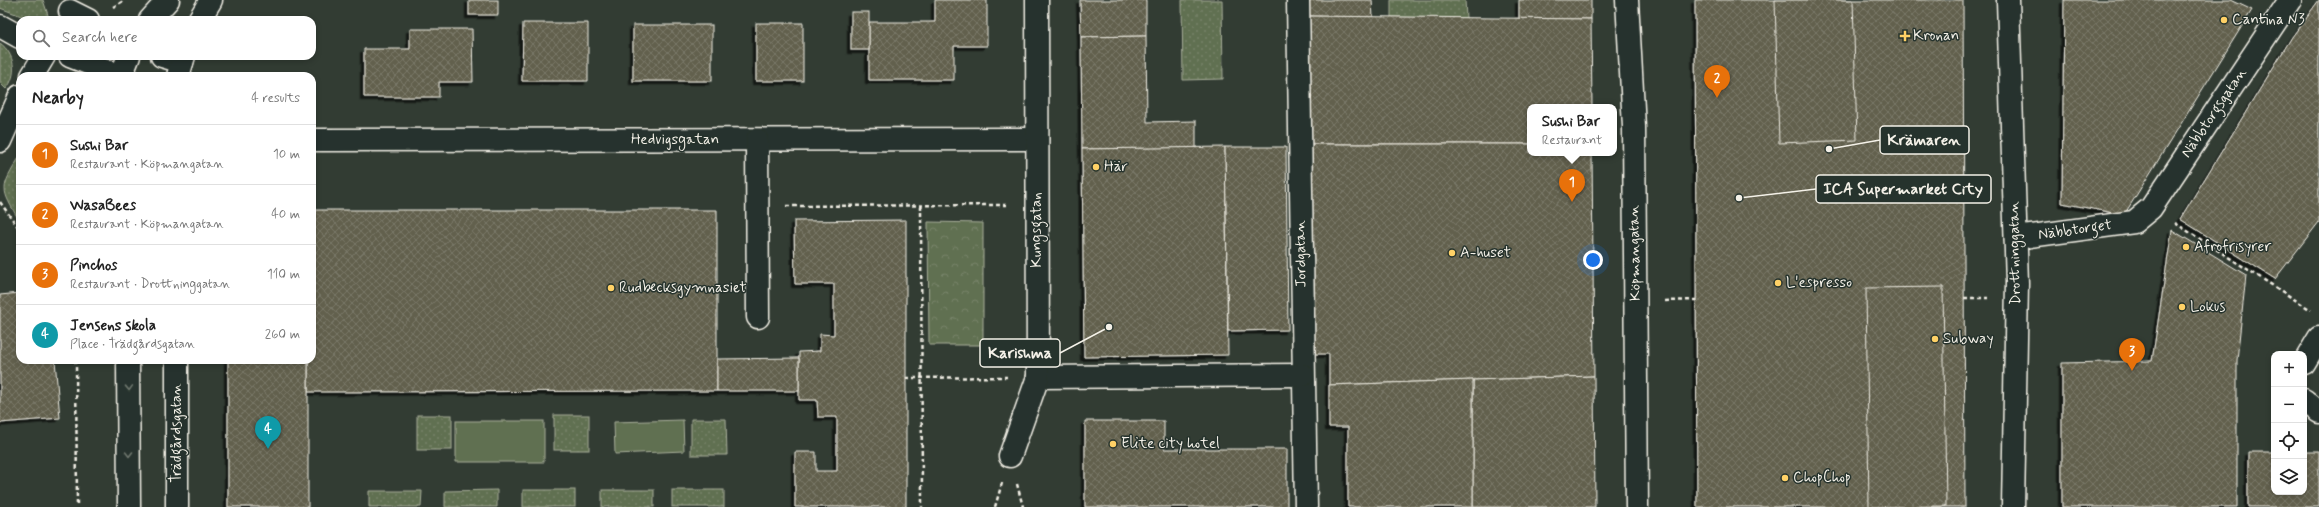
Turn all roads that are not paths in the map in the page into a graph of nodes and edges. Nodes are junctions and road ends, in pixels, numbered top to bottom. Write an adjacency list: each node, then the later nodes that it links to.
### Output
1 (168, 0): 8 (street)
2 (211, 0): 9 (street)
3 (1037, 0): 19 (street, Kungsgatan)
4 (1298, 0): 30 (street, Jordgatan)
5 (1627, 0): 38 (street, Köpmangatan)
6 (2008, 0): 24 (street, Drottninggatan)
7 (2290, 0): 23 (street, Näbbtorgsgatan)
8 (154, 16)
9 (201, 16)
10 (0, 26): 11 (street)
11 (16, 35)
12 (42, 60): 15 (street)
13 (80, 60): 16 (street)
14 (127, 60): 17 (street)
15 (34, 72)
16 (111, 72)
17 (123, 72)
18 (16, 105): 22 (street)
19 (1037, 139): 21 (street, Hedvigsgatan); 31 (street, Kungsgatan)
20 (316, 140): 21 (street, Hedvigsgatan)
21 (757, 140): 25 (street)
22 (0, 141)
23 (2134, 222): 24 (street, Näbbtorget)
24 (2016, 238): 39 (street, Drottninggatan)
25 (758, 317)
26 (2319, 338): 27 (street)
27 (2307, 358)
28 (128, 364): 35 (street, one-way to 35)
29 (177, 364): 36 (street, Trädgårdsgatan)
30 (1303, 375): 31 (street); 37 (street, Jordgatan)
31 (1038, 377): 34 (street, Kungsgatan)
32 (2307, 402): 33 (street)
33 (2319, 412)
34 (1010, 456)
35 (129, 507)
36 (178, 507)
37 (1306, 507)
38 (1637, 507)
39 (2013, 507)

